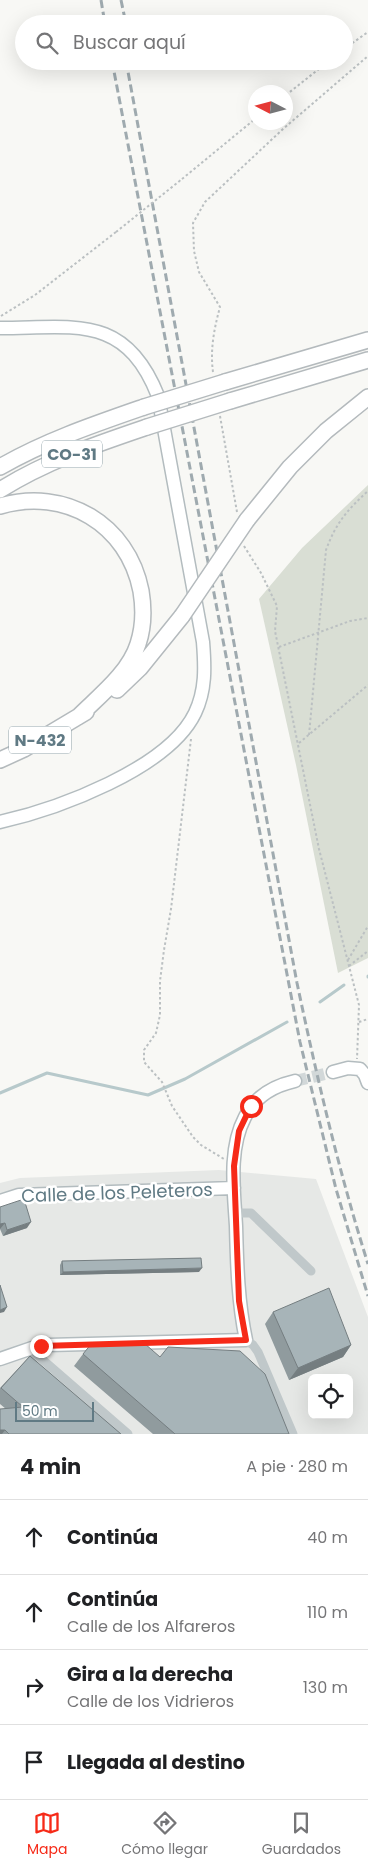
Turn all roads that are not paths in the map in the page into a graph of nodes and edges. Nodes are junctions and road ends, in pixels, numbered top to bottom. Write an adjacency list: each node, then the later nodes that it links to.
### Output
1 (0, 328): 10 (street)
2 (368, 340): 5 (highway, CO-31, bridge)
3 (368, 360): 6 (highway, CO-31, bridge)
4 (368, 397): 8 (highway, bridge)
5 (0, 468)
6 (0, 490)
7 (0, 506): 8 (highway)
8 (78, 717): 9 (highway, N-432)
9 (0, 760)
10 (0, 822)
11 (333, 1072): 13 (street)
12 (295, 1080): 14 (street)
13 (368, 1083)
14 (234, 1188): 15 (street, Calle de los Peleteros); 16 (street)
15 (0, 1201)
16 (235, 1213): 17 (street); 18 (street)
17 (312, 1271)
18 (246, 1340): 19 (street); 22 (street)
19 (26, 1350): 20 (street); 21 (street)
20 (3, 1361)
21 (128, 1434)
22 (294, 1434)

